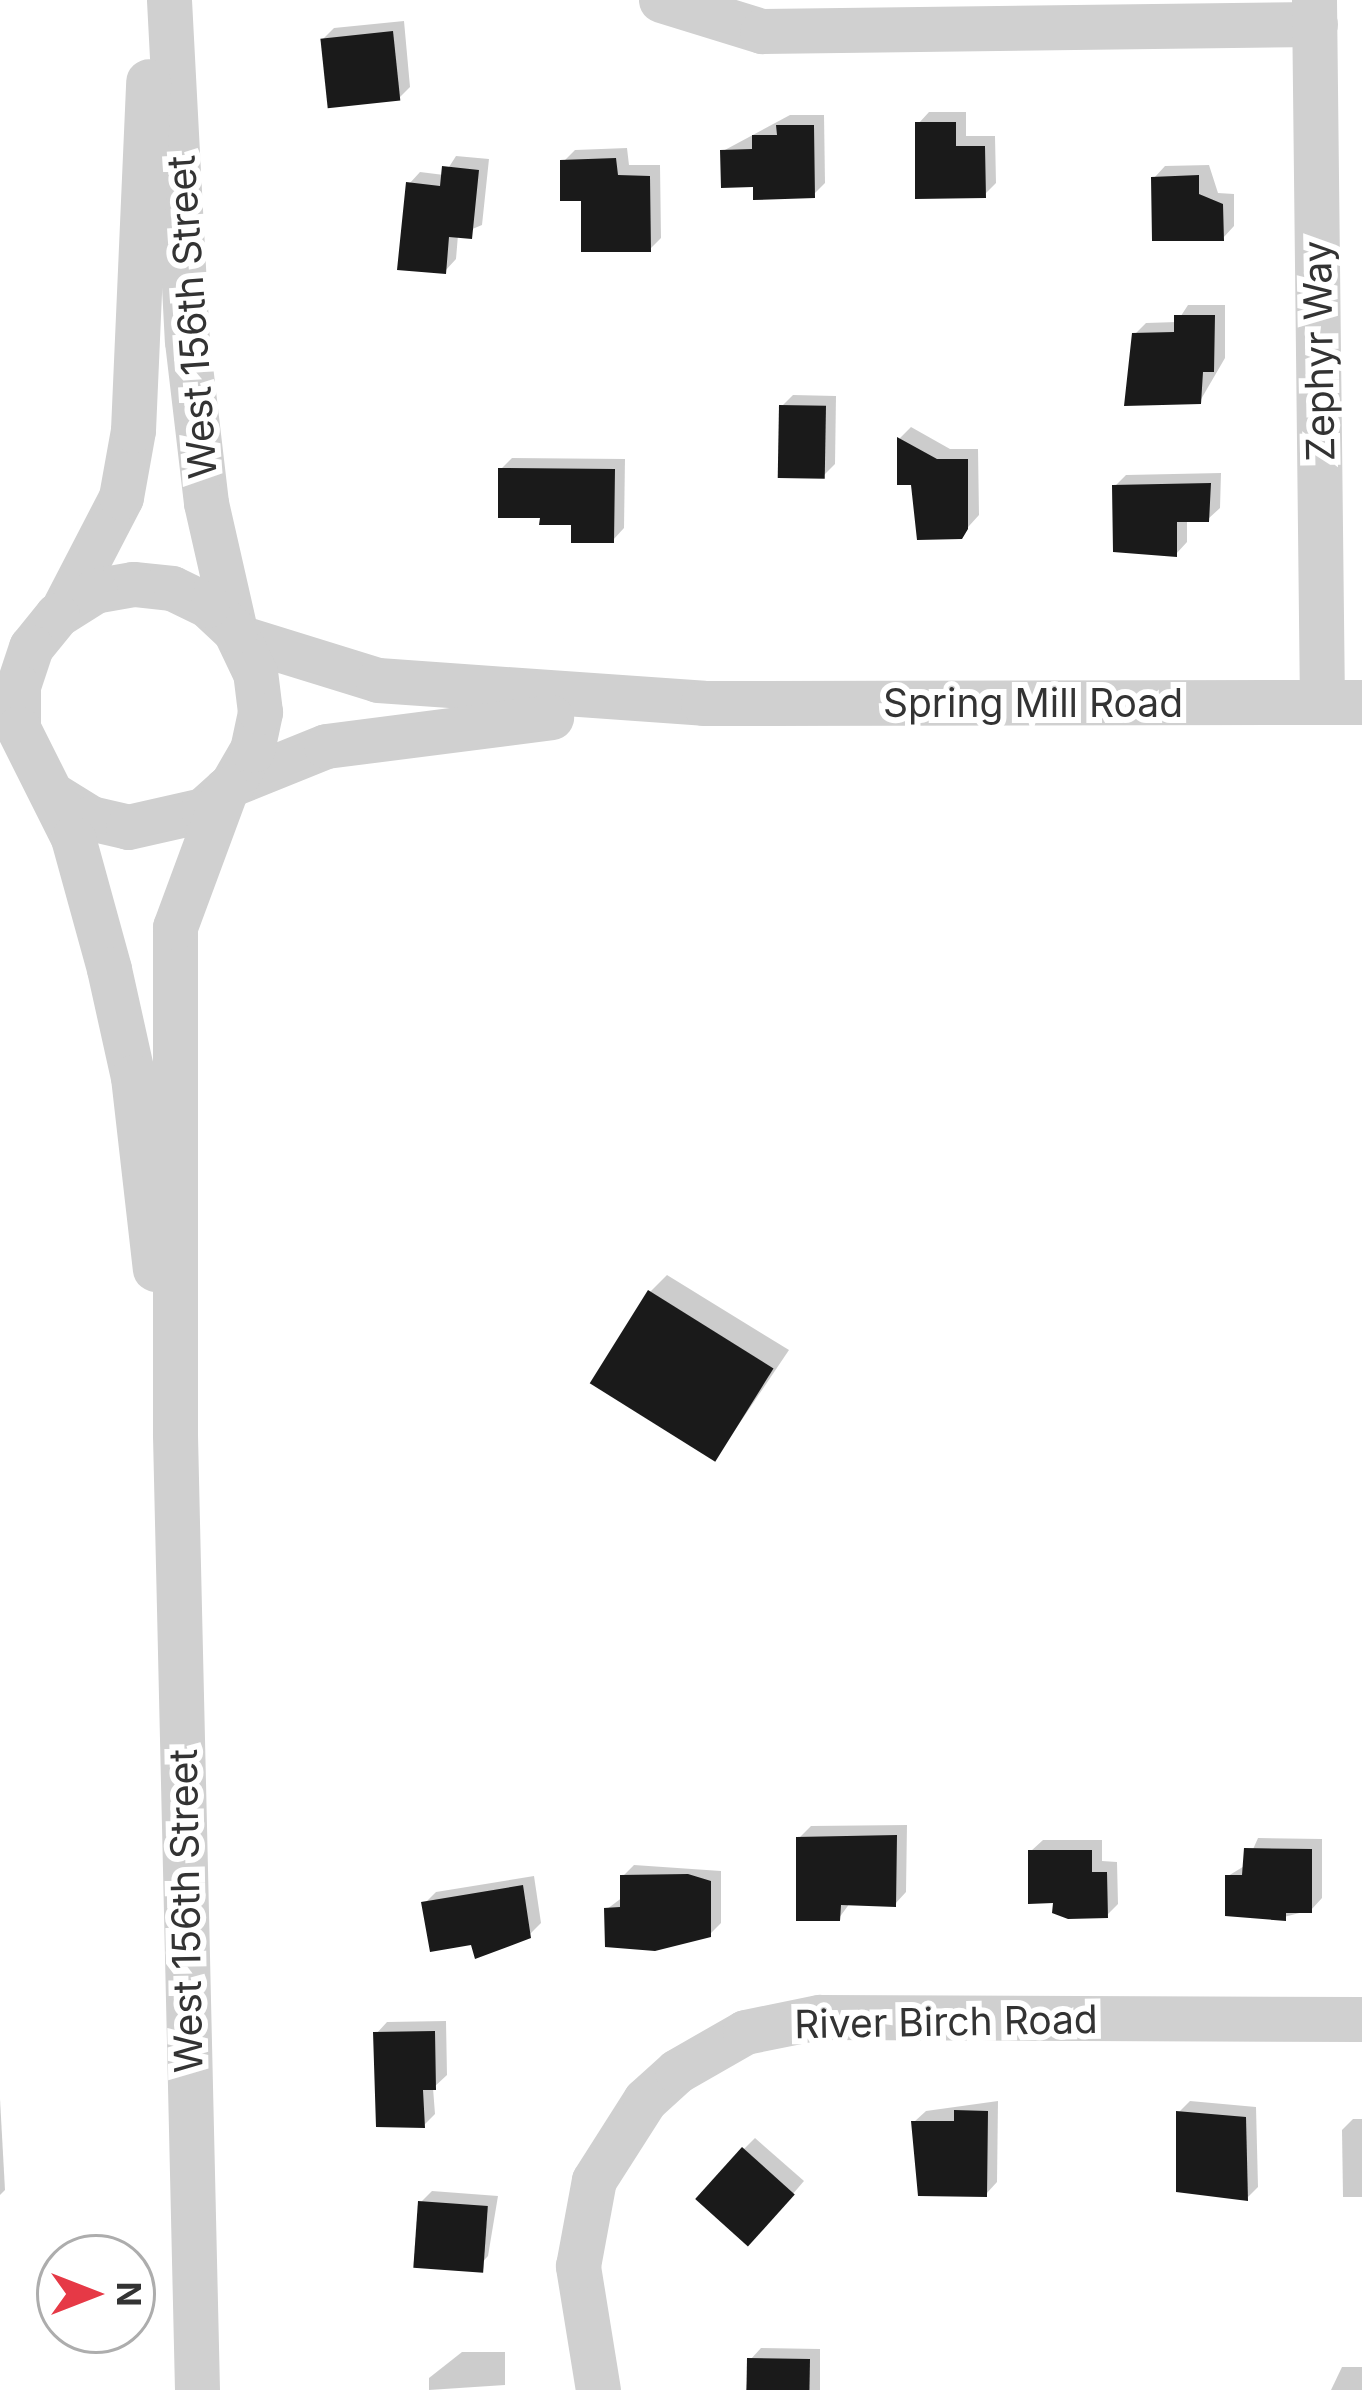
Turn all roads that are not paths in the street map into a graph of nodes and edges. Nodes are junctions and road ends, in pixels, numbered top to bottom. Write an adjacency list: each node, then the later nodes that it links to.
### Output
1 (148, 0): 5 (street, West 156th Street)
2 (170, 0): 6 (street, West 156th Street)
3 (661, 0): 4 (street)
4 (1315, 12): 8 (street, Zephyr Way)
5 (59, 613): 6 (street); 7 (street); 10 (street)
6 (237, 634): 9 (street, Spring Mill Road); 11 (street)
7 (0, 642)
8 (1342, 702): 9 (street, Spring Mill Road)
9 (704, 704): 11 (street, Spring Mill Road)
10 (30, 772): 11 (street); 12 (street, West 156th Street)
11 (229, 786): 12 (street, West 156th Street)
12 (176, 1433): 14 (street, West 156th Street)
13 (1362, 2019): 15 (street, River Birch Road)
14 (197, 2390)
15 (598, 2390)

